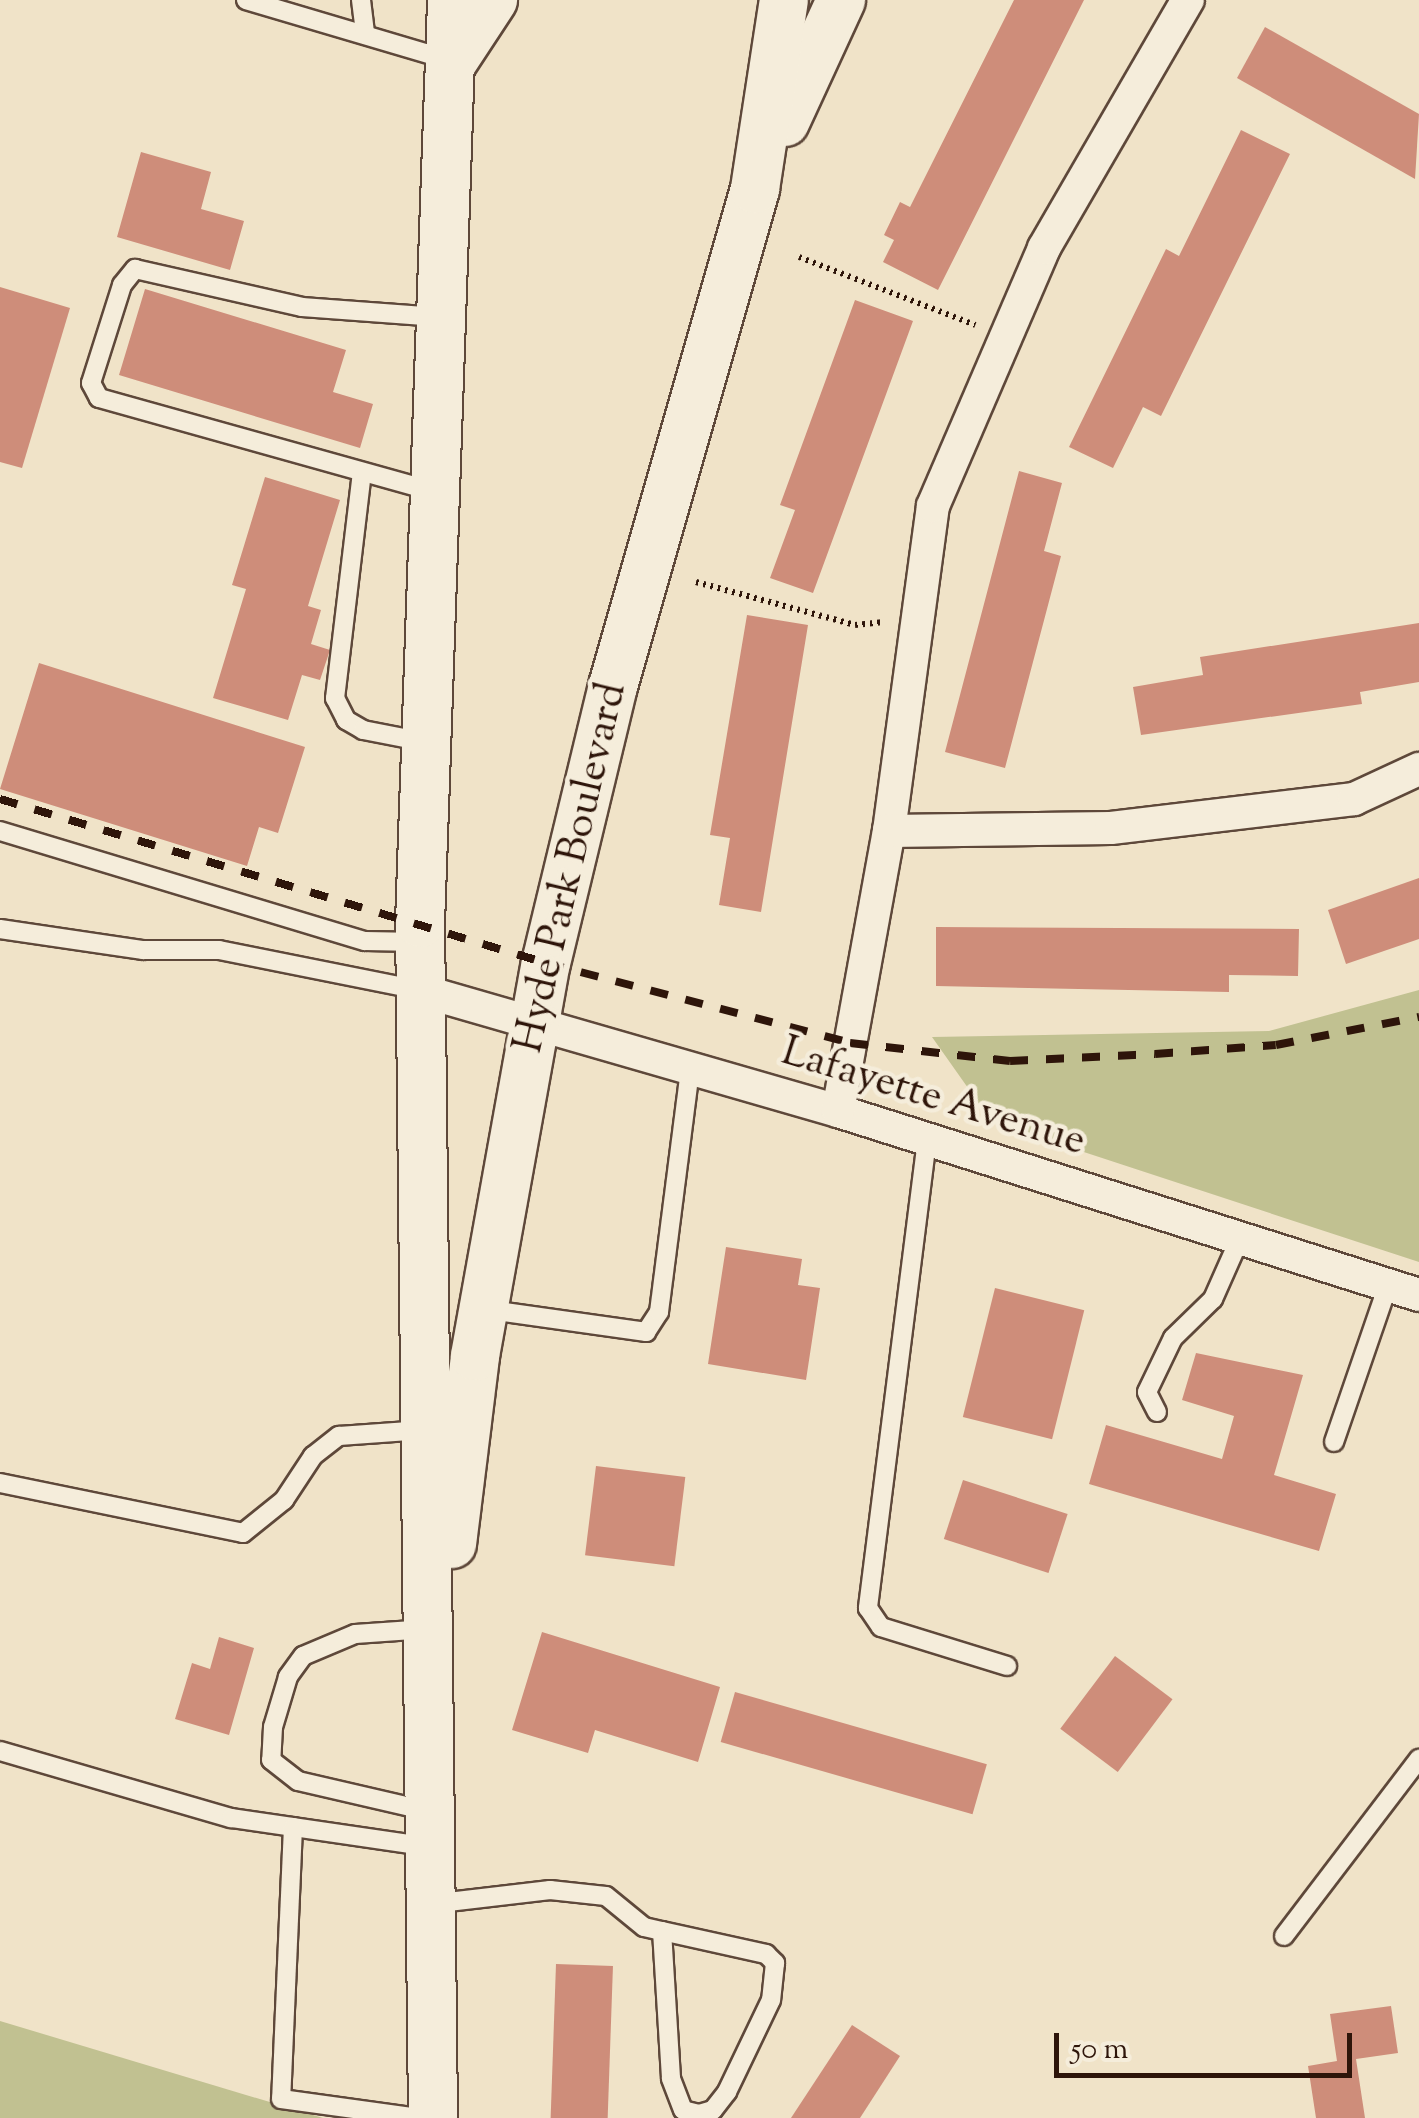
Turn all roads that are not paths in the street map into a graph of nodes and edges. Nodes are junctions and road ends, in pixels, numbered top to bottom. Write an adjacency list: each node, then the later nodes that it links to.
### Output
1 (246, 0): 8 (lane)
2 (361, 0): 8 (lane)
3 (452, 0): 9 (main road, Hyde Park Boulevard)
4 (494, 0): 9 (main road)
5 (784, 0): 10 (main road, Hyde Park Boulevard)
6 (841, 0): 10 (main road)
7 (1188, 0): 17 (street)
8 (365, 35): 9 (lane)
9 (454, 61): 11 (main road, Hyde Park Boulevard)
10 (755, 189): 21 (main road, Hyde Park Boulevard)
11 (444, 318): 12 (lane); 13 (main road, Hyde Park Boulevard)
12 (362, 472): 13 (lane); 14 (lane)
13 (437, 492): 14 (main road, Hyde Park Boulevard)
14 (427, 742): 19 (main road, Hyde Park Boulevard)
15 (1419, 768): 17 (street)
16 (0, 831): 19 (lane)
17 (889, 831): 23 (street)
18 (0, 928): 20 (lane)
19 (420, 942): 20 (main road, Hyde Park Boulevard)
20 (420, 990): 21 (street, Lafayette Avenue); 29 (main road, Hyde Park Boulevard)
21 (534, 1025): 22 (street, Lafayette Avenue); 27 (main road, Hyde Park Boulevard)
22 (690, 1069): 23 (street, Lafayette Avenue); 27 (lane)
23 (838, 1111): 24 (street, Lafayette Avenue)
24 (927, 1140): 25 (street, Lafayette Avenue); 33 (lane)
25 (1240, 1238): 26 (street, Lafayette Avenue); 28 (lane)
26 (1404, 1290): 30 (lane)
27 (483, 1309): 35 (main road, Hyde Park Boulevard)
28 (1157, 1412)
29 (425, 1430): 31 (lane); 32 (main road, Hyde Park Boulevard)
30 (1334, 1442)
31 (0, 1484)
32 (428, 1629): 35 (main road, Hyde Park Boulevard); 38 (lane)
33 (1006, 1666)
34 (0, 1751): 37 (lane)
35 (429, 1751): 38 (main road, Hyde Park Boulevard)
36 (1419, 1759): 41 (lane)
37 (292, 1827): 38 (lane); 42 (lane)
38 (430, 1829): 39 (main road, Hyde Park Boulevard)
39 (430, 1904): 40 (lane); 43 (main road, Hyde Park Boulevard)
40 (662, 1931): 40 (lane)
41 (1284, 1936)
42 (418, 2118)
43 (433, 2118)

